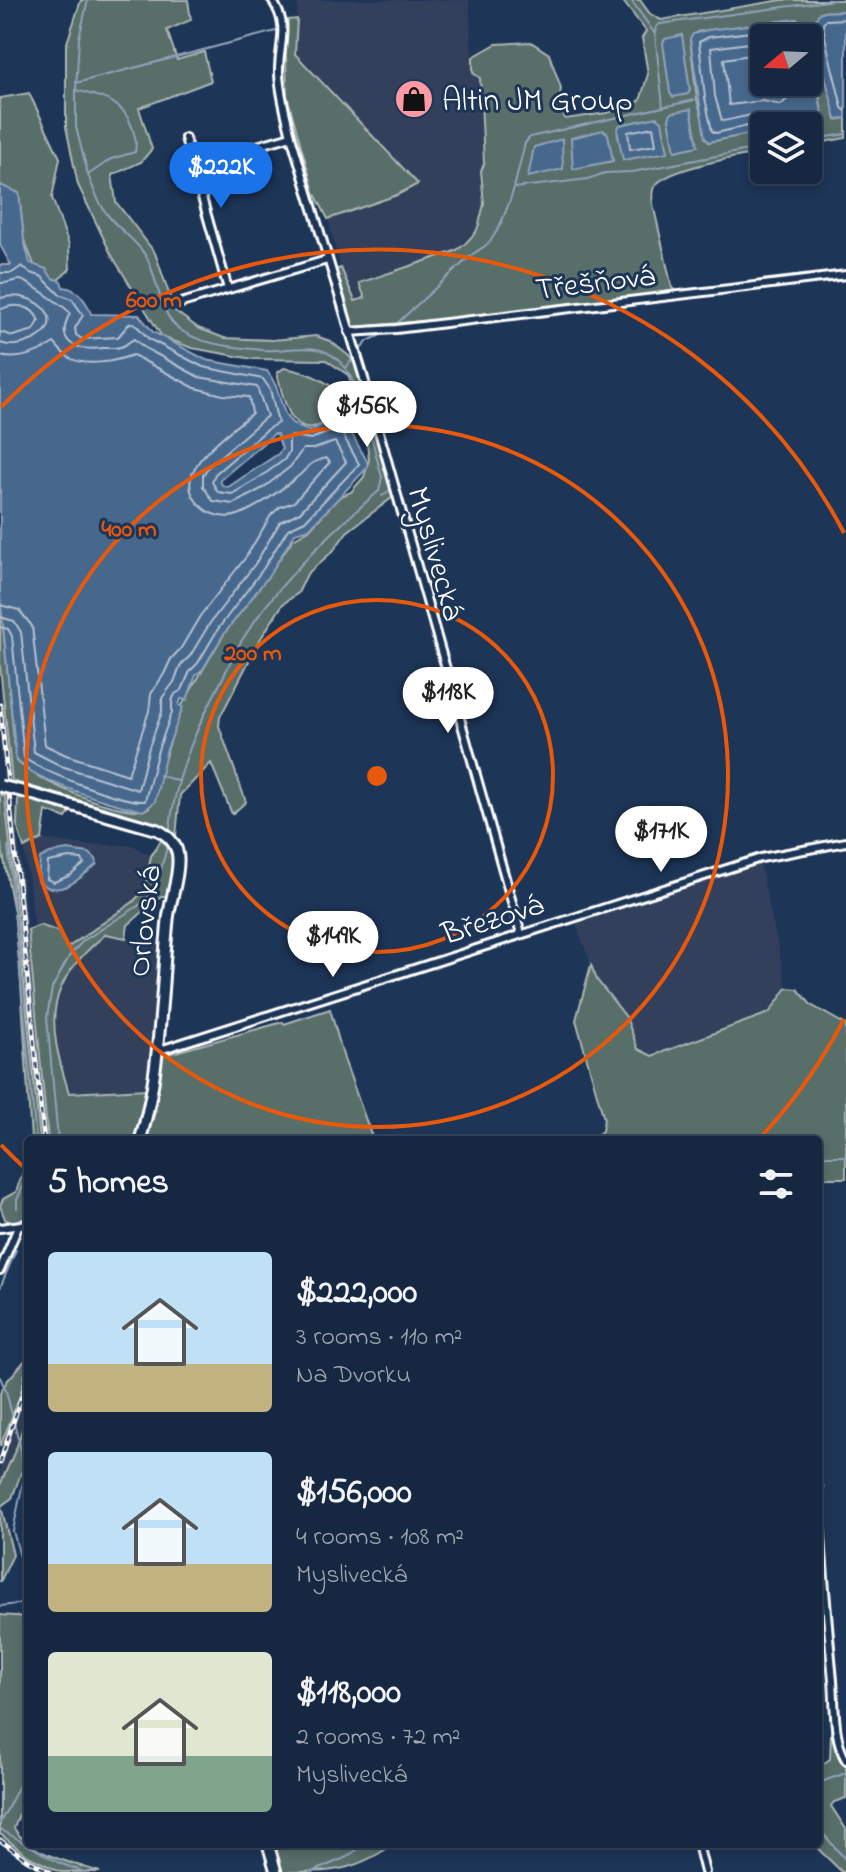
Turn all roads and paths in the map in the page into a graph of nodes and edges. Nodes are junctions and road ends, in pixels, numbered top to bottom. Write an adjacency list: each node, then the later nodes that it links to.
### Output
1 (272, 0): 2 (street, Myslivecká)
2 (291, 136): 4 (street); 5 (street, Myslivecká)
3 (185, 138): 4 (street)
4 (192, 165): 7 (street)
5 (327, 260): 7 (street); 9 (street, Myslivecká)
6 (846, 275): 9 (street, Třešňová)
7 (228, 289): 8 (street)
8 (178, 304)
9 (349, 332): 12 (street, Myslivecká)
10 (0, 786): 13 (main road, Orlovská, bridge)
11 (846, 842): 12 (street, Březová)
12 (521, 934): 13 (street, Březová)
13 (155, 1052): 14 (main road, Orlovská)
14 (141, 1136)
15 (24, 1225): 16 (street)
16 (18, 1227): 17 (street); 18 (street)
17 (0, 1228)
18 (0, 1270)
19 (822, 1556): 20 (street)
20 (846, 1760)
21 (269, 1848): 23 (main road)
22 (699, 1848): 24 (street)
23 (276, 1872)
24 (705, 1872)

